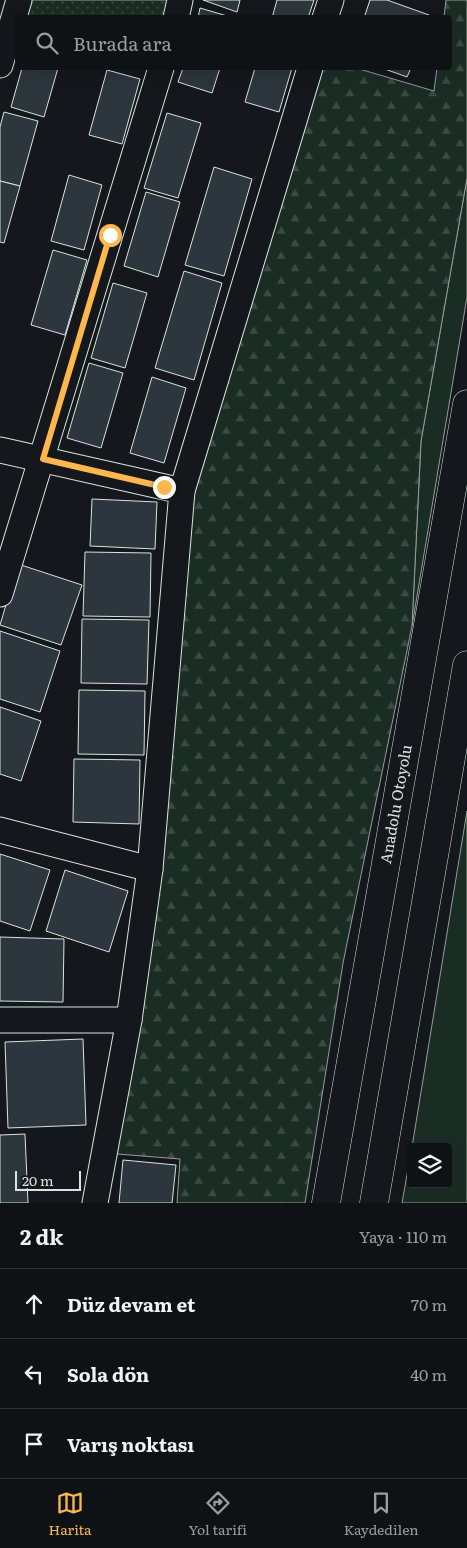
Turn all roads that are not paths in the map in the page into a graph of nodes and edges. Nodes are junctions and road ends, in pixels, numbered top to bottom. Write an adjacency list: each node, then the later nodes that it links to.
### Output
1 (180, 0): 4 (street)
2 (330, 0): 5 (street)
3 (15, 11): 6 (street)
4 (177, 15)
5 (326, 15)
6 (0, 65)
7 (160, 70): 11 (street)
8 (309, 70): 12 (street)
9 (467, 404): 20 (highway, Anadolu Otoyolu)
10 (0, 450): 11 (street)
11 (43, 459): 12 (street); 13 (street)
12 (182, 491): 16 (street)
13 (0, 594)
14 (467, 665): 21 (highway)
15 (0, 830): 16 (street)
16 (150, 868): 18 (street)
17 (0, 1020): 18 (street)
18 (129, 1020): 19 (street)
19 (95, 1203)
20 (326, 1203)
21 (374, 1203)

